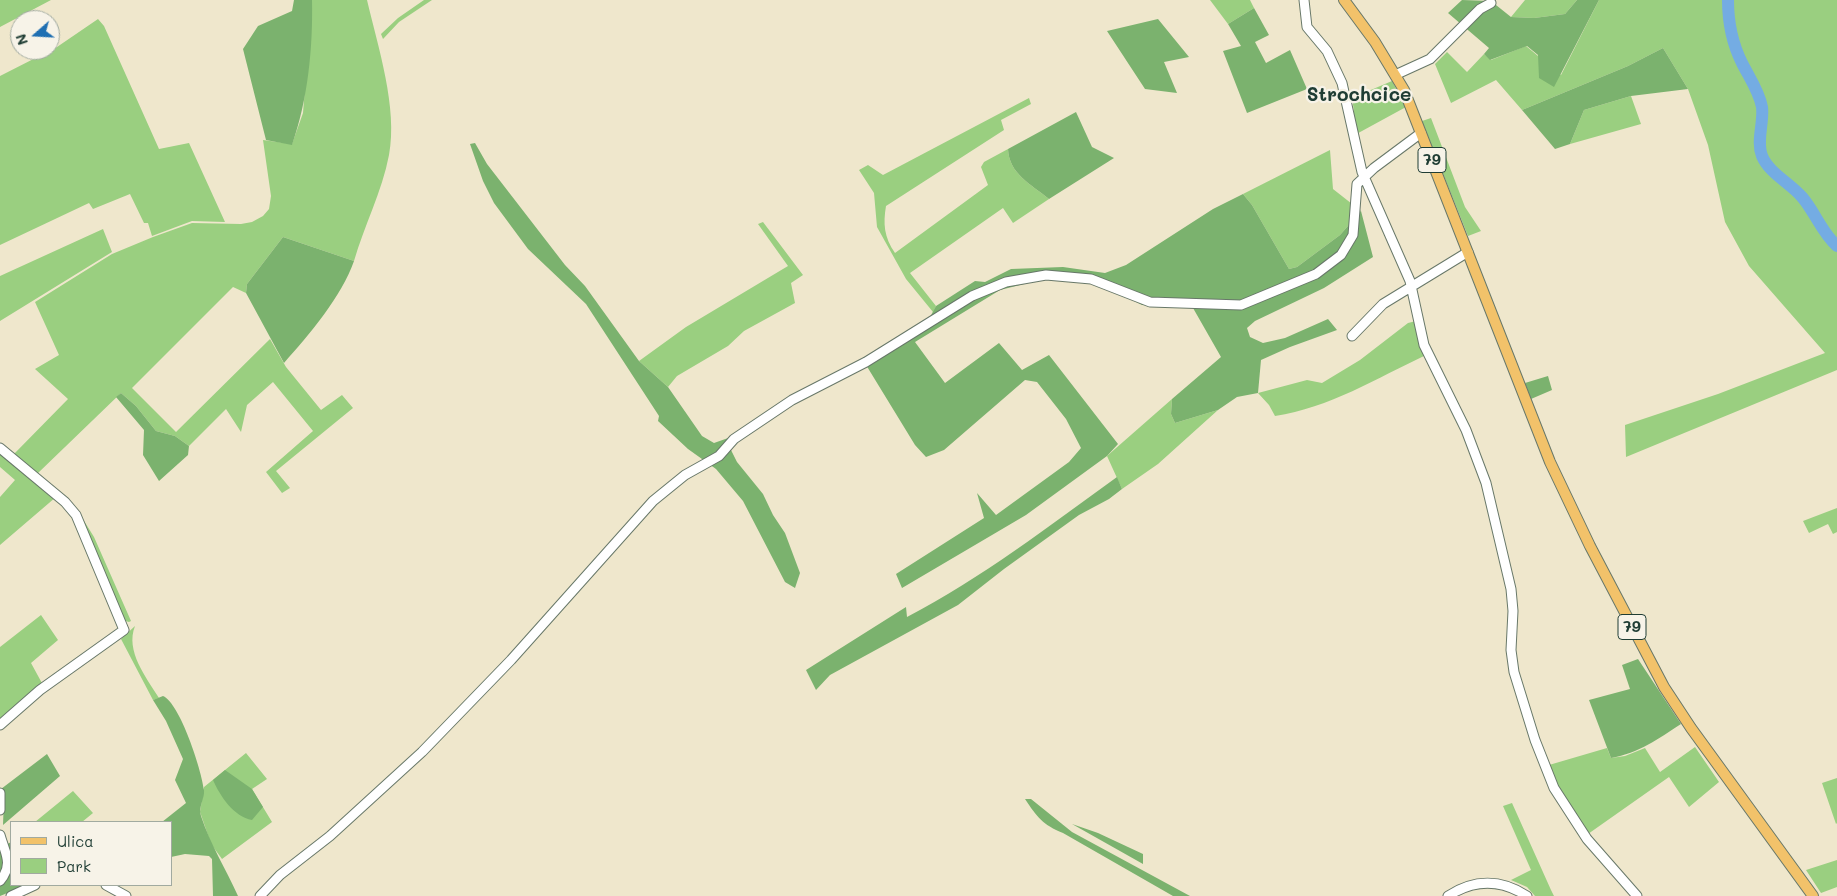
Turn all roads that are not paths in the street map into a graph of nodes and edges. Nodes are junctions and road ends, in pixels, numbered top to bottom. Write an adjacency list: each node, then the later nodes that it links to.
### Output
1 (1304, 0): 6 (street)
2 (1344, 0): 4 (main road, 79)
3 (1491, 4): 4 (street)
4 (1396, 75): 5 (main road, 79)
5 (1421, 133): 6 (street); 7 (main road, 79)
6 (1364, 177): 8 (street); 20 (street)
7 (1468, 252): 8 (street); 24 (main road, 79)
8 (1412, 288): 9 (street); 23 (street)
9 (1352, 336)
10 (0, 448): 11 (street)
11 (0, 725)
12 (0, 793): 13 (street)
13 (0, 810)
14 (0, 834): 15 (street)
15 (0, 881)
16 (33, 886): 18 (street)
17 (108, 886): 19 (street)
18 (11, 896)
19 (126, 896)
20 (260, 896)
21 (1448, 896): 22 (street)
22 (1527, 896)
23 (1637, 896)
24 (1813, 896)

